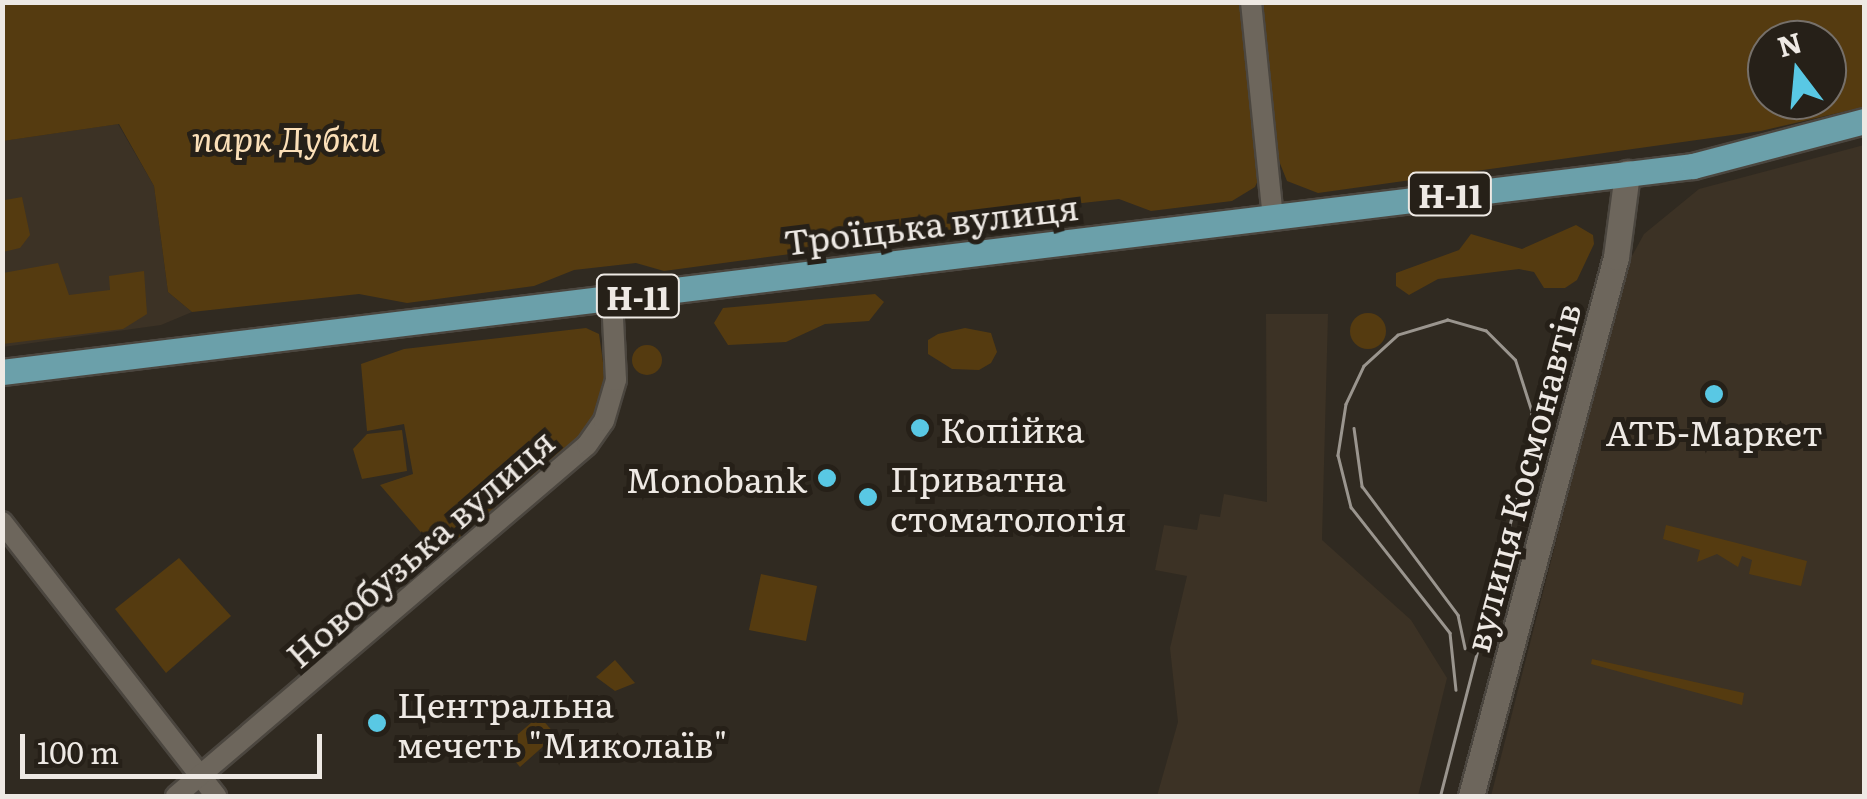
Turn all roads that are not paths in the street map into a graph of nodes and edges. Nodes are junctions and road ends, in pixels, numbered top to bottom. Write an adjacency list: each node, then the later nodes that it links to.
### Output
1 (1251, 2): 4 (street)
2 (1864, 121): 3 (main road, Троїцька вулиця / Н-11)
3 (1627, 172): 4 (main road, Троїцька вулиця / Н-11); 10 (main road, вулиця Космонавтів)
4 (1273, 217): 5 (main road, Троїцька вулиця / Н-11)
5 (612, 299): 6 (main road, Троїцька вулиця / Н-11); 8 (street, Новобузька вулиця)
6 (2, 372)
7 (2, 522): 8 (street)
8 (209, 789): 9 (street, Новобузька вулиця)
9 (176, 796)
10 (1471, 796)

